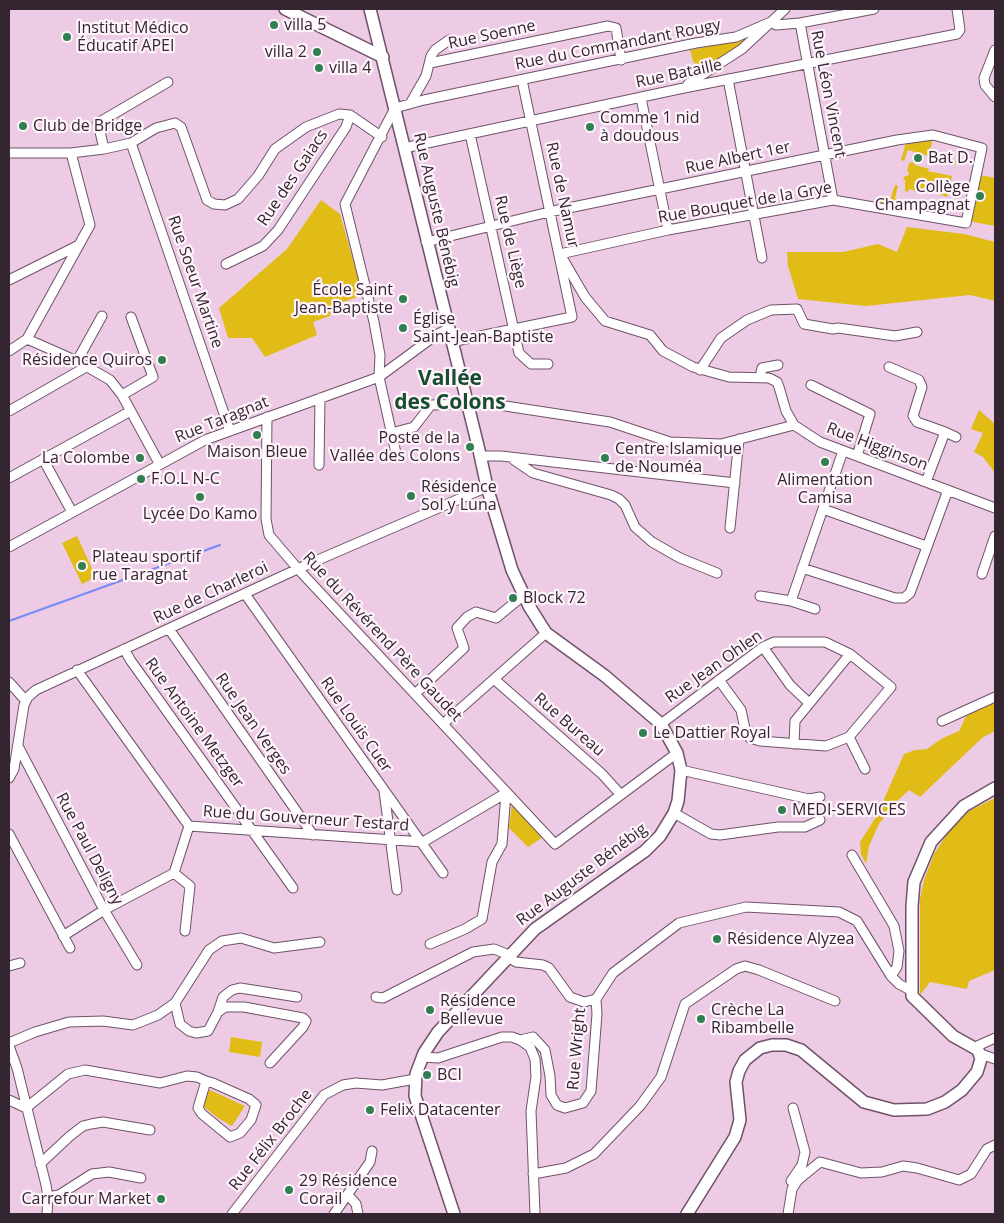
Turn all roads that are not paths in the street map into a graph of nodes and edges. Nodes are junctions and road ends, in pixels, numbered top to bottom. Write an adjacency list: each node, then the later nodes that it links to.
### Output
1 (285, 9): 10 (main road)
2 (370, 9): 8 (main road, Rue Auguste Bénébig)
3 (785, 9): 6 (street)
4 (874, 9): 7 (street, Rue du Commandant Rougy)
5 (957, 9): 15 (street, Rue Bataille)
6 (771, 22): 7 (street, Rue du Commandant Rougy); 13 (street, Rue du Commandant Rougy); 19 (street)
7 (800, 23): 15 (street, Rue Léon Vincent)
8 (378, 36): 10 (main road); 12 (main road, Rue Auguste Bénébig)
9 (448, 40): 14 (street)
10 (366, 47): 12 (main road)
11 (994, 55): 20 (street)
12 (383, 57): 23 (main road, Rue Auguste Bénébig)
13 (621, 60): 14 (street, Rue Soenne); 17 (street, Rue du Commandant Rougy)
14 (430, 63): 22 (street)
15 (807, 64): 16 (street, Rue Bataille); 33 (street, Rue Léon Vincent)
16 (728, 79): 19 (street, Rue Bataille); 34 (street)
17 (522, 80): 22 (street, Rue du Commandant Rougy); 25 (street, Rue de Namur)
18 (168, 82): 30 (street)
19 (679, 89): 21 (street, Rue Bataille)
20 (995, 97)
21 (641, 98): 25 (street, Rue Bataille); 35 (street)
22 (410, 104): 23 (street, Rue du Commandant Rougy)
23 (395, 108): 27 (street); 29 (main road, Rue Auguste Bénébig)
24 (350, 115): 27 (street); 28 (street); 46 (street, Rue des Gaiacs)
25 (531, 121): 26 (street, Rue Bataille); 37 (street, Rue de Namur)
26 (470, 134): 29 (street, Rue Bataille); 40 (street, Rue de Liège)
27 (382, 136): 62 (street)
28 (131, 143): 30 (street); 72 (street, Rue Soeur Martine)
29 (404, 148): 42 (main road, Rue Auguste Bénébig)
30 (104, 149): 32 (street)
31 (9, 153): 32 (street)
32 (71, 153): 43 (street)
33 (825, 156): 34 (street, Rue Albert 1er); 36 (street, Rue Léon Vincent); 39 (street, Rue Albert 1er)
34 (747, 172): 35 (street, Rue Albert 1er); 38 (street)
35 (659, 190): 37 (street, Rue Albert 1er); 41 (street)
36 (833, 200): 38 (street, Rue Bouquet de la Grye); 39 (street, Rue Bouquet de la Grye)
37 (550, 212): 40 (street, Rue Albert 1er); 44 (street, Rue de Namur)
38 (754, 214): 41 (street, Rue Bouquet de la Grye); 45 (street)
39 (966, 223)
40 (491, 227): 42 (street, Rue Albert 1er); 50 (street, Rue de Liège)
41 (668, 230): 44 (street, Rue Bouquet de la Grye)
42 (426, 242): 51 (main road, Rue Auguste Bénébig)
43 (77, 246): 47 (street); 53 (street)
44 (560, 254): 50 (street, Rue de Namur); 61 (street)
45 (762, 258)
46 (226, 264)
47 (9, 280)
48 (102, 316): 56 (street)
49 (131, 317): 65 (street)
50 (515, 328): 54 (street); 57 (street, Rue de Liège)
51 (448, 329): 54 (main road, Rue Auguste Bénébig); 62 (street, Rue Taragnat)
52 (918, 332): 61 (street)
53 (27, 339): 55 (street); 56 (street)
54 (451, 342): 67 (main road, Rue Auguste Bénébig)
55 (9, 351)
56 (76, 361): 59 (street)
57 (548, 364)
58 (778, 365): 63 (street)
59 (86, 366): 65 (street); 68 (street)
60 (888, 367): 73 (street)
61 (700, 370): 63 (street)
62 (379, 377): 66 (street, Rue Taragnat); 74 (street)
63 (760, 377): 71 (street)
64 (811, 385): 80 (street)
65 (122, 395): 69 (street)
66 (320, 398): 70 (street, Rue Taragnat); 84 (street)
67 (467, 402): 74 (street); 76 (street); 79 (main road, Rue Auguste Bénébig)
68 (9, 411)
69 (129, 412): 82 (street); 83 (street)
70 (267, 418): 72 (street, Rue Taragnat); 98 (street, Rue du Révérend Père Gaudet)
71 (794, 425): 76 (street); 77 (street, Rue Higginson)
72 (230, 431): 83 (street, Rue Taragnat)
73 (945, 432): 75 (street); 86 (street)
74 (391, 433): 78 (street)
75 (956, 437)
76 (739, 439): 87 (street)
77 (843, 451): 80 (street, Rue Higginson); 91 (street)
78 (396, 453)
79 (480, 456): 81 (street); 88 (main road, Rue Auguste Bénébig)
80 (857, 456): 86 (street, Rue Higginson)
81 (512, 458): 87 (street); 99 (street)
82 (43, 459): 85 (street); 92 (street)
83 (159, 463): 92 (street, Rue Taragnat)
84 (318, 465)
85 (9, 478)
86 (926, 482): 89 (street, Rue Higginson)
87 (735, 483): 93 (street)
88 (486, 488): 98 (street, Rue de Charleroi); 102 (main road, Rue Auguste Bénébig)
89 (948, 490): 90 (street, Rue Higginson); 95 (street)
90 (995, 508)
91 (823, 509): 95 (street); 97 (street)
92 (72, 512): 96 (street, Rue Taragnat)
93 (730, 528)
94 (995, 536): 100 (street)
95 (926, 546): 97 (street)
96 (9, 547)
97 (802, 568): 104 (street)
98 (298, 569): 101 (street, Rue de Charleroi); 115 (street, Rue du Révérend Père Gaudet)
99 (717, 573)
100 (982, 574)
101 (245, 594): 106 (street, Rue de Charleroi); 130 (street, Rue Louis Cuer)
102 (524, 595): 107 (main road, Rue Auguste Bénébig); 115 (street)
103 (760, 596): 104 (street)
104 (791, 601): 105 (street)
105 (815, 608)
106 (170, 629): 109 (street, Rue de Charleroi); 139 (street, Rue Jean Verges)
107 (546, 633): 112 (street); 121 (main road, Rue Auguste Bénébig)
108 (763, 647): 110 (street, Rue Jean Ohlen); 113 (street, Rue Jean Ohlen); 118 (street)
109 (124, 649): 111 (street, Rue de Charleroi); 137 (street, Rue Antoine Metzger)
110 (850, 654): 118 (street); 122 (street, Rue Jean Ohlen)
111 (77, 670): 117 (street, Rue de Charleroi); 136 (street)
112 (494, 679): 120 (street); 132 (street, Rue Bureau)
113 (719, 680): 121 (street, Rue Jean Ohlen); 123 (street)
114 (9, 682): 117 (street)
115 (415, 694): 120 (street, Rue du Révérend Père Gaudet)
116 (995, 696): 119 (street)
117 (26, 701): 124 (street)
118 (809, 703): 123 (street)
119 (942, 721)
120 (443, 724): 131 (street, Rue du Révérend Père Gaudet)
121 (661, 724): 125 (main road, Rue Auguste Bénébig)
122 (849, 737): 123 (street); 126 (street)
123 (794, 744)
124 (17, 746): 128 (street); 147 (street, Rue Paul Deligny)
125 (677, 753): 127 (main road, Rue Auguste Bénébig); 132 (street)
126 (865, 769)
127 (681, 770): 133 (street); 134 (main road, Rue Auguste Bénébig)
128 (9, 778)
129 (995, 788): 158 (main road)
130 (384, 791): 140 (street); 141 (street, Rue Louis Cuer)
131 (506, 793): 132 (street, Rue du Révérend Père Gaudet); 141 (street, Rue du Gouverneur Testard); 151 (street)
132 (621, 795)
133 (820, 798)
134 (674, 813): 135 (street); 153 (main road, Rue Auguste Bénébig)
135 (820, 820)
136 (189, 826): 137 (street, Rue du Gouverneur Testard); 143 (street, Rue du Gouverneur Testard)
137 (253, 830): 139 (street, Rue du Gouverneur Testard); 145 (street, Rue Antoine Metzger)
138 (9, 834): 149 (street)
139 (313, 835): 140 (street, Rue du Gouverneur Testard)
140 (390, 840): 141 (street, Rue du Gouverneur Testard); 146 (street)
141 (423, 842): 144 (street, Rue Louis Cuer)
142 (852, 855): 157 (street)
143 (174, 873): 147 (street); 148 (street)
144 (443, 873)
145 (293, 888)
146 (397, 890)
147 (104, 910): 149 (street); 155 (street, Rue Paul Deligny)
148 (185, 931)
149 (63, 936): 152 (street)
150 (320, 942): 163 (street)
151 (430, 944)
152 (70, 948)
153 (508, 956): 160 (street); 161 (street); 168 (main road, Rue Auguste Bénébig)
154 (20, 963): 156 (street)
155 (136, 964)
156 (9, 966)
157 (891, 976): 158 (street); 161 (street)
158 (910, 990): 169 (main road)
159 (297, 997): 164 (street)
160 (376, 997)
161 (596, 999): 166 (street, Rue Wright)
162 (835, 1001): 185 (street)
163 (175, 1003): 164 (street); 167 (street)
164 (218, 1012): 173 (street)
165 (995, 1038): 169 (street)
166 (520, 1040): 170 (street); 185 (street)
167 (9, 1045): 179 (street)
168 (428, 1045): 170 (street); 172 (main road, Rue Auguste Bénébig)
169 (978, 1050): 171 (street); 196 (main road)
170 (443, 1057): 172 (street)
171 (995, 1059)
172 (420, 1061): 174 (main road, Rue Auguste Bénébig); 176 (street)
173 (270, 1063)
174 (415, 1079): 176 (street, Rue Félix Broche); 177 (main road, Rue Auguste Bénébig)
175 (206, 1081): 175 (street); 179 (street)
176 (395, 1082): 177 (street, Rue Félix Broche); 191 (street, Rue Félix Broche)
177 (415, 1092): 194 (main road, Rue Auguste Bénébig)
178 (9, 1100): 179 (street)
179 (26, 1108): 184 (street)
180 (793, 1108): 187 (street)
181 (150, 1130): 184 (street)
182 (995, 1145): 187 (street)
183 (372, 1151): 188 (street)
184 (40, 1164): 189 (street)
185 (533, 1174): 195 (street)
186 (142, 1178): 189 (street)
187 (792, 1189): 197 (street)
188 (348, 1196): 192 (street); 193 (street)
189 (48, 1198): 190 (street)
190 (47, 1214)
191 (232, 1214)
192 (334, 1214)
193 (358, 1214)
194 (454, 1214)
195 (535, 1214)
196 (687, 1214)
197 (788, 1214)

